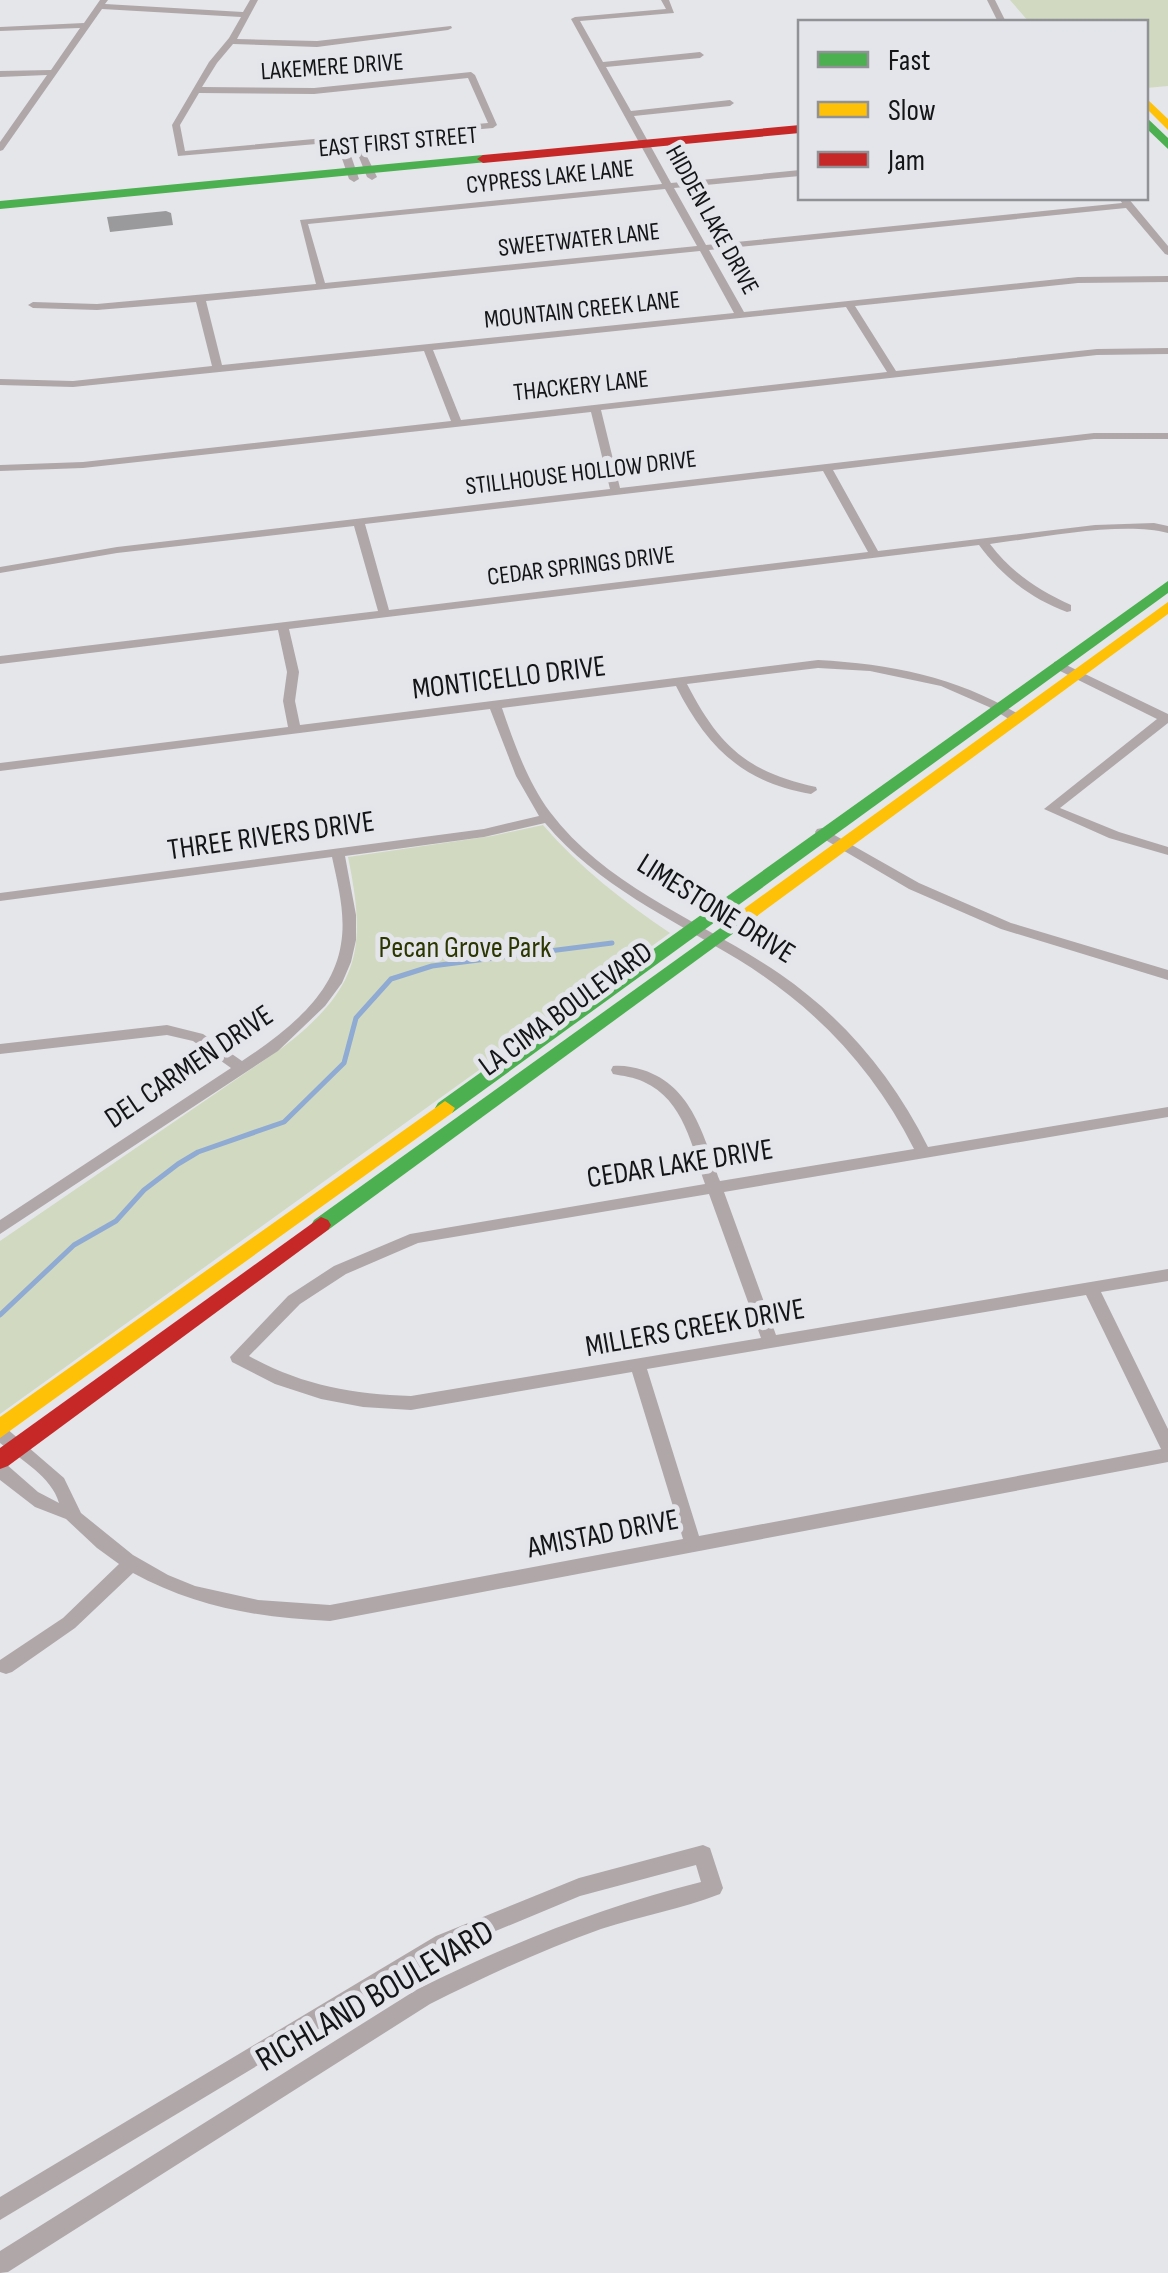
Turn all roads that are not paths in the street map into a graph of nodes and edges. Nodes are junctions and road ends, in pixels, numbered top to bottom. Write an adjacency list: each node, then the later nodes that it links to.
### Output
1 (254, 0): 4 (street)
2 (665, 0): 10 (street, HIDDEN LAKE DRIVE)
3 (102, 3): 4 (street); 5 (street)
4 (246, 15): 8 (street)
5 (86, 25): 7 (street); 11 (street)
6 (448, 28): 8 (street)
7 (0, 29)
8 (230, 41): 13 (street)
9 (700, 55): 10 (street)
10 (602, 65): 16 (street, HIDDEN LAKE DRIVE)
11 (53, 72): 12 (street); 18 (street)
12 (0, 74)
13 (196, 90): 21 (street); 21 (street, LAKEMERE DRIVE)
14 (730, 103): 16 (street)
15 (1152, 103): 19 (street); 22 (street)
16 (630, 114): 23 (street, HIDDEN LAKE DRIVE)
17 (1, 122): 18 (street)
18 (18, 122): 24 (street)
19 (1168, 126)
20 (798, 132): 23 (street, EAST FIRST STREET)
21 (348, 138): 26 (street); 26 (street)
22 (1168, 145)
23 (649, 147): 26 (street, EAST FIRST STREET); 27 (street, HIDDEN LAKE DRIVE)
24 (0, 148)
25 (798, 173): 27 (street, CYPRESS LAKE LANE)
26 (362, 174): 29 (street, EAST FIRST STREET)
27 (670, 185): 30 (street, HIDDEN LAKE DRIVE); 33 (street, CYPRESS LAKE LANE)
28 (1126, 201): 30 (street, SWEETWATER LANE); 31 (street)
29 (3, 208)
30 (704, 248): 33 (street, SWEETWATER LANE); 37 (street, HIDDEN LAKE DRIVE)
31 (1168, 252)
32 (1168, 278): 35 (street, MOUNTAIN CREEK LANE)
33 (321, 286): 34 (street, SWEETWATER LANE)
34 (200, 299): 36 (street, SWEETWATER LANE); 40 (street)
35 (848, 303): 37 (street, MOUNTAIN CREEK LANE); 41 (street)
36 (33, 305)
37 (741, 316): 38 (street, MOUNTAIN CREEK LANE)
38 (428, 348): 40 (street, MOUNTAIN CREEK LANE); 44 (street)
39 (1168, 351): 41 (street, THACKERY LANE)
40 (218, 369): 42 (street, MOUNTAIN CREEK LANE)
41 (893, 374): 43 (street, THACKERY LANE)
42 (0, 382)
43 (595, 407): 44 (street, THACKERY LANE); 48 (street)
44 (457, 422): 47 (street, THACKERY LANE)
45 (1168, 436): 46 (street, STILLHOUSE HOLLOW DRIVE)
46 (826, 467): 48 (street, STILLHOUSE HOLLOW DRIVE); 52 (street)
47 (0, 468)
48 (616, 492): 49 (street, STILLHOUSE HOLLOW DRIVE)
49 (359, 522): 53 (street, STILLHOUSE HOLLOW DRIVE); 57 (street)
50 (1168, 530): 51 (street, CEDAR SPRINGS DRIVE)
51 (982, 541): 52 (street, CEDAR SPRINGS DRIVE); 56 (street)
52 (874, 553): 57 (street, CEDAR SPRINGS DRIVE)
53 (0, 570)
54 (1168, 586): 60 (street, LA CIMA BOULEVARD)
55 (1168, 606): 60 (street, LA CIMA BOULEVARD)
56 (1066, 608)
57 (384, 613): 58 (street, CEDAR SPRINGS DRIVE)
58 (283, 627): 59 (street, CEDAR SPRINGS DRIVE); 65 (street)
59 (0, 660)
60 (1068, 669): 63 (street, LA CIMA BOULEVARD); 64 (street)
61 (680, 682): 62 (street, MONTICELLO DRIVE); 63 (street, MONTICELLO DRIVE); 67 (street)
62 (495, 705): 65 (street, MONTICELLO DRIVE); 68 (street, LIMESTONE DRIVE)
63 (1008, 712): 69 (street, LA CIMA BOULEVARD); 70 (street, LA CIMA BOULEVARD)
64 (1167, 719): 71 (street)
65 (295, 731): 66 (street, MONTICELLO DRIVE)
66 (0, 768)
67 (811, 790)
68 (548, 818): 72 (street, THREE RIVERS DRIVE); 74 (street, LIMESTONE DRIVE)
69 (822, 832): 70 (street); 74 (street, LA CIMA BOULEVARD)
70 (842, 845): 75 (street, LA CIMA BOULEVARD); 76 (street)
71 (1168, 851)
72 (338, 852): 73 (street, THREE RIVERS DRIVE); 78 (street, DEL CARMEN DRIVE)
73 (0, 897)
74 (692, 929): 75 (street, LIMESTONE DRIVE); 89 (street, LA CIMA BOULEVARD)
75 (713, 939): 81 (street, LIMESTONE DRIVE); 91 (street, LA CIMA BOULEVARD)
76 (1168, 974)
77 (0, 1049): 78 (street)
78 (241, 1068): 83 (street, DEL CARMEN DRIVE)
79 (618, 1070): 82 (street)
80 (1168, 1112): 81 (street, CEDAR LAKE DRIVE)
81 (923, 1152): 82 (street, CEDAR LAKE DRIVE)
82 (715, 1187): 86 (street); 87 (street, CEDAR LAKE DRIVE)
83 (0, 1228)
84 (1168, 1275): 85 (street, MILLERS CREEK DRIVE)
85 (1090, 1288): 86 (street, MILLERS CREEK DRIVE); 90 (street)
86 (771, 1343): 88 (street, MILLERS CREEK DRIVE)
87 (238, 1358): 88 (street, MILLERS CREEK DRIVE)
88 (638, 1366): 95 (street)
89 (0, 1430): 91 (street, AMISTAD DRIVE)
90 (1168, 1446)
91 (8, 1454): 94 (street, AMISTAD DRIVE)
92 (1168, 1455): 95 (street, AMISTAD DRIVE)
93 (0, 1468): 94 (street, AMISTAD DRIVE)
94 (70, 1513): 96 (street, AMISTAD DRIVE)
95 (693, 1544): 96 (street, AMISTAD DRIVE)
96 (133, 1562): 97 (street)
97 (6, 1666)
98 (0, 2209): 99 (street, RICHLAND BOULEVARD)
99 (0, 2264)

